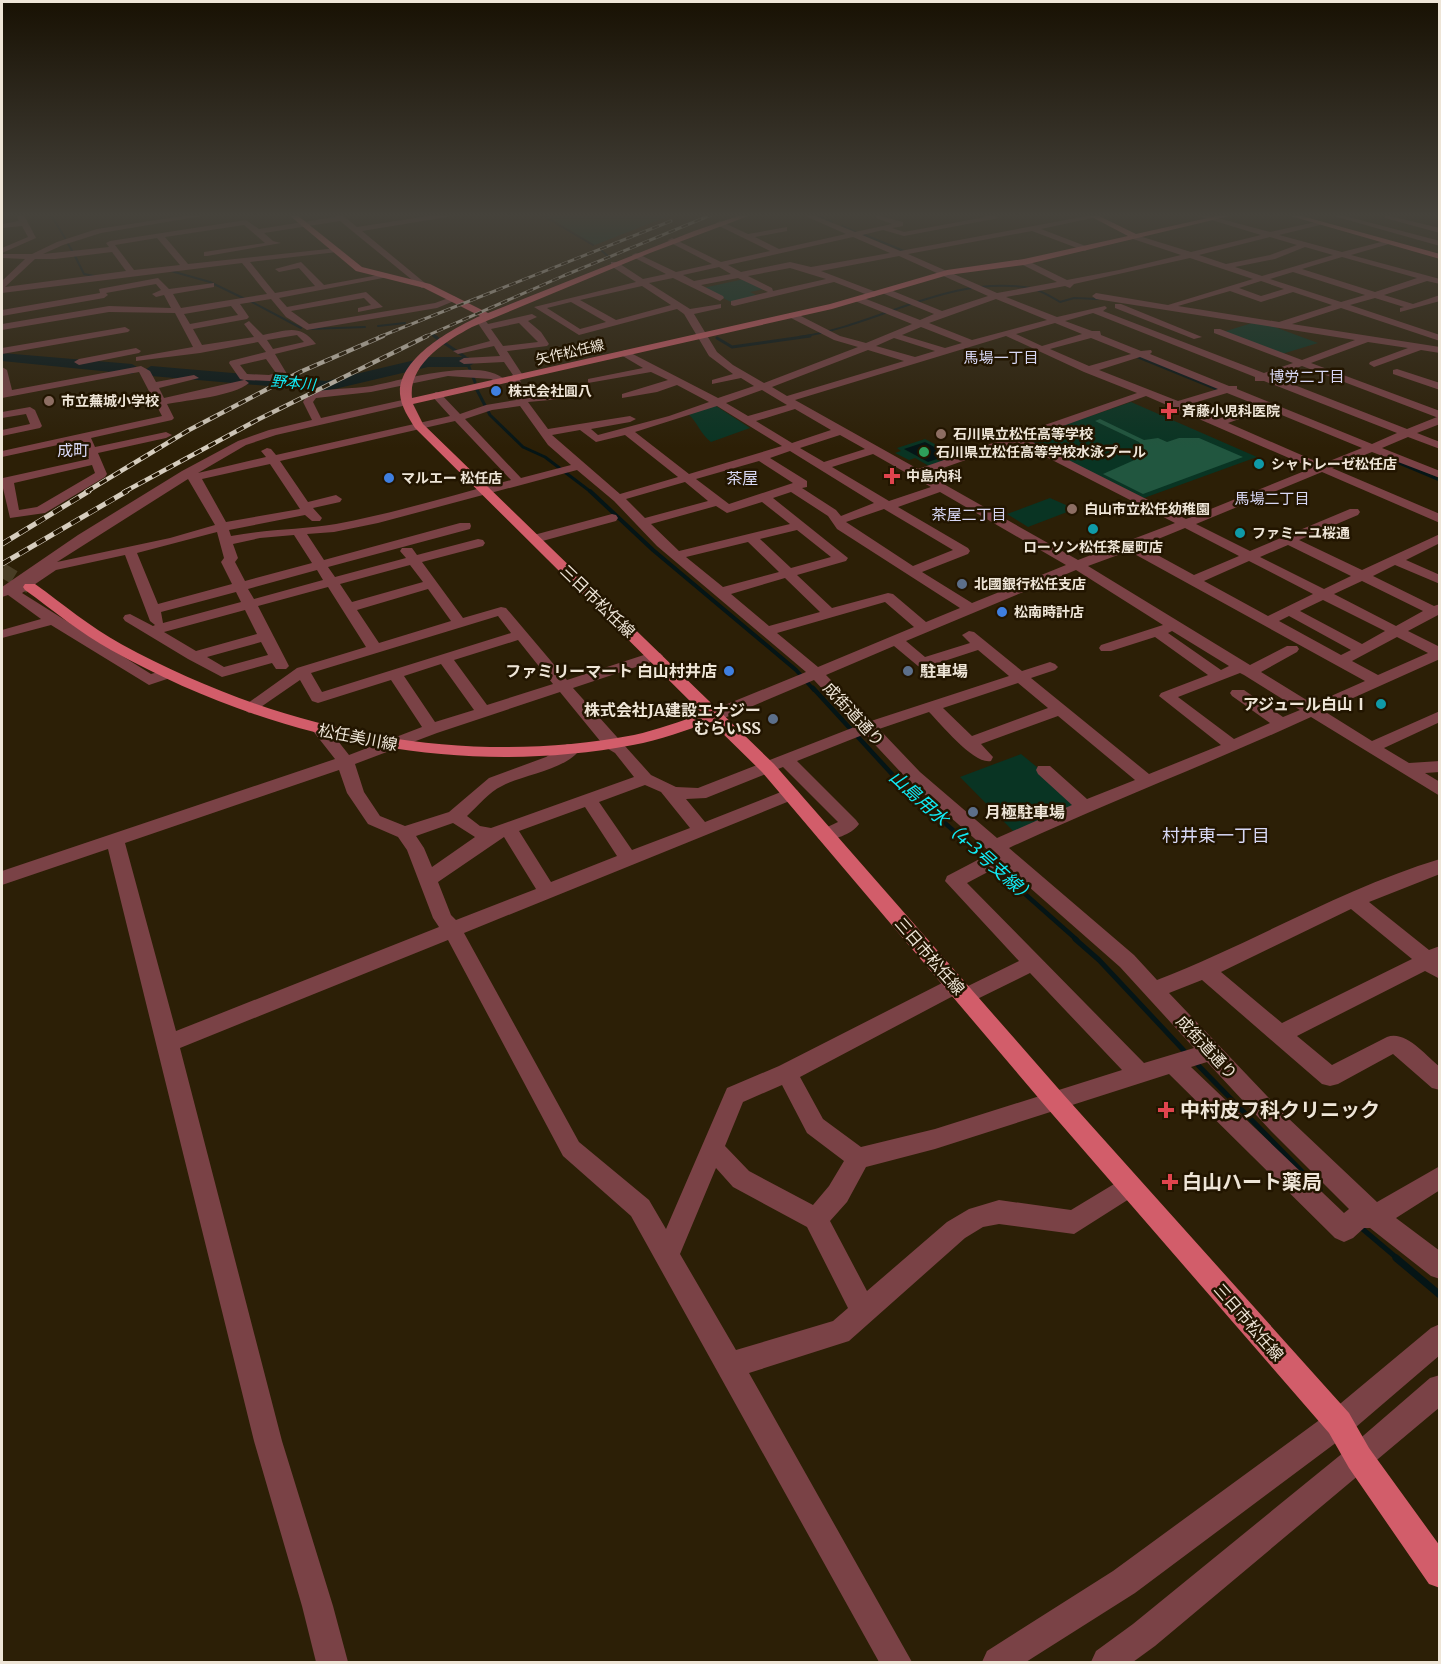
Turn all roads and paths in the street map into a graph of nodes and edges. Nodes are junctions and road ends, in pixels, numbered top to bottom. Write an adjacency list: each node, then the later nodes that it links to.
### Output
1 (35, 293): 2 (street)
2 (104, 293): 36 (street); 53 (street); 56 (street); 70 (street); 72 (street)
3 (167, 293): 32 (street)
4 (182, 293): 32 (street)
5 (204, 293): 32 (street)
6 (271, 293): 33 (street)
7 (293, 293): 33 (street)
8 (332, 293): 40 (street)
9 (379, 293): 54 (street)
10 (439, 293): 39 (main road)
11 (549, 293): 63 (main road)
12 (603, 293): 41 (street)
13 (658, 293): 46 (street)
14 (705, 293): 55 (street)
15 (778, 293): 44 (street)
16 (869, 293): 29 (street)
17 (878, 293): 29 (main road, 矢作松任線)
18 (889, 293): 58 (street)
19 (989, 293): 34 (street)
20 (1015, 293): 34 (street)
21 (1089, 293): 35 (street)
22 (1215, 293): 49 (street)
23 (1247, 293): 24 (street)
24 (1281, 293)
25 (1299, 293): 42 (street)
26 (1346, 293): 42 (street)
27 (1372, 293): 30 (street)
28 (1380, 293): 30 (street)
29 (873, 294): 37 (main road, 矢作松任線)
30 (1376, 294): 47 (street); 48 (street)
31 (144, 296): 32 (street)
32 (169, 296): 53 (street)
33 (274, 296): 43 (street); 51 (street)
34 (996, 296): 58 (street); 64 (street)
35 (1096, 296): 45 (street); 49 (street)
36 (132, 298)
37 (858, 298): 60 (main road, 矢作松任線); 67 (street)
38 (1440, 298): 48 (street)
39 (454, 299): 54 (street); 63 (main road)
40 (341, 300): 51 (street); 74 (street)
41 (573, 300): 50 (street); 66 (street)
42 (1323, 300): 47 (street)
43 (234, 302): 53 (street); 71 (street)
44 (734, 303)
45 (1116, 305): 52 (street); 59 (street)
46 (679, 306): 55 (street); 66 (street)
47 (1340, 306): 61 (street); 69 (street)
48 (1414, 306): 61 (street)
49 (1166, 307): 59 (street); 65 (street)
50 (539, 308): 57 (street); 63 (street)
51 (284, 310): 74 (street)
52 (1093, 310): 64 (street); 68 (street)
53 (178, 312): 73 (street)
54 (398, 312): 74 (street); 77 (street)
55 (688, 312): 86 (street)
56 (2, 313)
57 (549, 313): 62 (street); 75 (street)
58 (942, 314): 67 (street)
59 (1139, 314): 89 (street)
60 (792, 315): 86 (main road, 矢作松任線); 98 (street)
61 (1377, 318): 81 (street); 84 (street)
62 (522, 320): 63 (street); 85 (street)
63 (485, 321): 97 (street, 成街道通り); 124 (main road)
64 (1052, 321): 83 (street); 88 (street)
65 (1252, 321): 69 (street); 82 (street)
66 (613, 322): 75 (street)
67 (921, 323): 87 (street); 94 (street)
68 (1126, 324): 76 (street); 96 (street)
69 (1277, 325): 84 (street)
70 (123, 326): 92 (street); 100 (street); 105 (street)
71 (252, 326): 73 (street); 74 (street); 74 (street); 95 (street)
72 (2, 327)
73 (187, 327): 95 (street)
74 (301, 327)
75 (571, 327): 78 (street)
76 (1115, 327)
77 (366, 328)
78 (560, 329)
79 (549, 331): 85 (street)
80 (1104, 331): 88 (street)
81 (1417, 331): 90 (street); 93 (street)
82 (1217, 332): 89 (street); 120 (street)
83 (1007, 333): 94 (street); 101 (street)
84 (1330, 333): 91 (street)
85 (538, 334): 97 (street)
86 (702, 335): 107 (main road, 矢作松任線); 128 (street)
87 (893, 335): 98 (street); 106 (street)
88 (1089, 335): 99 (street); 101 (street)
89 (1197, 337): 96 (street)
90 (1440, 338)
91 (1366, 339): 93 (street); 120 (street)
92 (2, 341)
93 (1384, 342): 102 (street)
94 (973, 344): 106 (street)
95 (197, 345): 110 (street)
96 (1169, 345): 111 (street)
97 (498, 346): 103 (street); 112 (street, 成街道通り)
98 (866, 347): 109 (street); 116 (street)
99 (1121, 348): 108 (street); 118 (street)
100 (63, 349)
101 (1041, 349): 118 (street)
102 (1416, 349): 104 (street); 113 (street); 121 (street)
103 (461, 350)
104 (1440, 350)
105 (2, 351)
106 (947, 352): 116 (street)
107 (625, 353): 123 (street); 131 (main road, 矢作松任線)
108 (1141, 354): 122 (street); 125 (street)
109 (848, 355): 126 (street); 143 (street)
110 (137, 356): 117 (street); 139 (street); 142 (street)
111 (1210, 356): 115 (street); 133 (street)
112 (506, 359): 114 (street); 131 (street, 成街道通り)
113 (1440, 359)
114 (467, 360)
115 (1198, 360)
116 (916, 361): 126 (street)
117 (79, 362)
118 (1072, 363): 125 (street)
119 (1187, 364): 122 (street)
120 (1302, 364): 133 (street); 134 (street)
121 (1374, 364)
122 (1176, 367): 145 (street)
123 (651, 369): 136 (street); 137 (street)
124 (415, 370): 135 (street); 154 (main road, 三日市松任線); 163 (street)
125 (1088, 370): 141 (street)
126 (883, 371): 156 (street)
127 (1397, 372): 144 (street)
128 (743, 374): 138 (street); 143 (street)
129 (46, 376): 139 (street)
130 (194, 378): 142 (street)
131 (517, 378): 135 (main road, 矢作松任線); 152 (street, 成街道通り)
132 (1137, 378): 141 (street)
133 (1264, 378): 145 (street); 147 (street)
134 (1342, 379): 147 (street); 151 (street)
135 (501, 381): 148 (main road, 矢作松任線)
136 (592, 381)
137 (678, 381): 150 (street); 155 (street)
138 (716, 382)
139 (4, 383)
140 (244, 383): 153 (street)
141 (1120, 383): 146 (street)
142 (152, 386): 153 (street)
143 (764, 386): 155 (street); 156 (street)
144 (1438, 387): 151 (street)
145 (1225, 390): 157 (street); 158 (street)
146 (1146, 393): 157 (street); 175 (street)
147 (1303, 393): 171 (street)
148 (436, 395): 154 (main road, 矢作松任線); 160 (street)
149 (561, 396): 152 (street)
150 (626, 396)
151 (1399, 400): 161 (street)
152 (522, 401): 160 (street); 170 (street, 成街道通り)
153 (160, 402): 173 (street)
154 (407, 402): 163 (street); 166 (main road, 三日市松任線)
155 (717, 402): 162 (street); 165 (street)
156 (793, 402): 162 (street); 168 (street)
157 (1177, 405): 164 (street)
158 (1264, 406): 164 (street); 178 (street)
159 (2, 415): 169 (street)
160 (458, 417): 166 (street); 192 (street)
161 (1440, 417): 171 (street)
162 (745, 421): 177 (street)
163 (318, 422): 174 (street)
164 (1217, 423): 186 (street)
165 (628, 425): 167 (street); 167 (street); 191 (street)
166 (419, 426): 184 (street); 195 (main road, 三日市松任線)
167 (583, 427): 170 (street)
168 (842, 430): 177 (street); 179 (street)
169 (2, 433)
170 (544, 433): 187 (street, 成街道通り)
171 (1407, 434): 176 (street); 178 (street)
172 (166, 435): 181 (street)
173 (84, 436): 181 (street); 183 (street)
174 (257, 438): 184 (street); 189 (street)
175 (1017, 438): 188 (street); 209 (street)
176 (1440, 446)
177 (789, 447): 182 (street); 185 (street)
178 (1371, 447): 186 (street); 190 (street)
179 (876, 450): 185 (street); 188 (street)
180 (2, 454): 183 (street)
181 (94, 456): 183 (street); 183 (street)
182 (761, 457): 191 (street); 194 (street)
183 (41, 459)
184 (274, 459): 189 (street); 203 (street)
185 (824, 466): 202 (street)
186 (1322, 468): 197 (street); 209 (street)
187 (568, 469): 192 (street); 198 (street, 成街道通り)
188 (918, 473): 193 (street)
189 (190, 475): 214 (street); 239 (street)
190 (1440, 475)
191 (687, 479): 198 (street); 200 (street)
192 (519, 482): 195 (street)
193 (943, 487): 202 (street); 228 (street)
194 (793, 488): 196 (street); 207 (street)
195 (486, 492): 212 (street); 217 (main road, 三日市松任線)
196 (764, 497): 200 (street); 210 (street)
197 (1389, 497): 201 (street); 206 (street)
198 (618, 498): 208 (street, 成街道通り)
199 (336, 499): 203 (street)
200 (717, 502): 208 (street)
201 (1376, 502)
202 (886, 505): 207 (street); 229 (street)
203 (307, 508): 212 (street); 214 (street)
204 (1354, 512): 218 (street)
205 (612, 518): 217 (street)
206 (1440, 519)
207 (838, 521): 229 (street)
208 (642, 522): 223 (street, 成街道通り)
209 (1186, 523): 221 (street); 224 (street)
210 (800, 525): 215 (street); 230 (street)
211 (465, 526): 216 (street)
212 (334, 528): 213 (street)
213 (298, 531): 214 (street); 227 (street)
214 (225, 534): 222 (street); 237 (street)
215 (751, 537): 223 (street); 230 (street)
216 (396, 538): 225 (street); 227 (street)
217 (535, 539): 268 (main road, 三日市松任線)
218 (1287, 539): 224 (street); 231 (street)
219 (478, 543): 225 (street)
220 (1436, 543): 226 (street)
221 (1130, 546): 228 (street); 232 (street)
222 (129, 549): 244 (street); 249 (street)
223 (677, 555): 238 (street, 成街道通り)
224 (1250, 556): 232 (street); 240 (street)
225 (413, 560): 234 (street); 235 (street)
226 (1396, 560): 231 (street); 233 (street)
227 (321, 565): 234 (street); 237 (street)
228 (1077, 565): 243 (street); 252 (street)
229 (912, 571): 243 (street)
230 (790, 573): 238 (street); 247 (street)
231 (1361, 575): 240 (street); 245 (street)
232 (1194, 580): 250 (street)
233 (1440, 580)
234 (331, 581): 241 (street); 242 (street)
235 (431, 584): 242 (street); 251 (street)
236 (30, 587): 275 (main road, 松任美川線)
237 (241, 587): 241 (street); 244 (street)
238 (722, 592): 255 (street, 成街道通り)
239 (2, 593)
240 (1324, 594): 246 (street); 257 (street)
241 (249, 603): 254 (street); 259 (street)
242 (348, 608): 263 (street)
243 (970, 609): 253 (street)
244 (153, 610): 254 (street)
245 (1437, 610): 257 (street)
246 (1290, 611): 250 (street); 265 (street)
247 (830, 614): 253 (street); 255 (street)
248 (130, 618): 254 (street)
249 (53, 620): 258 (street); 275 (street)
250 (1268, 621): 271 (street)
251 (460, 624): 260 (street); 263 (street)
252 (1174, 625): 256 (street); 273 (street)
253 (924, 628): 261 (street)
254 (157, 631): 267 (street)
255 (768, 631): 278 (street, 成街道通り)
256 (1156, 631): 262 (street); 277 (street)
257 (1396, 631): 265 (street); 266 (street)
258 (2, 634)
259 (266, 636): 267 (street); 269 (street)
260 (519, 636): 270 (street); 282 (street)
261 (896, 639): 278 (street); 279 (street)
262 (1106, 648)
263 (375, 649): 274 (street)
264 (1292, 649): 273 (street)
265 (1362, 650): 271 (street)
266 (1439, 653): 281 (street)
267 (193, 656): 269 (street)
268 (655, 656): 282 (street); 289 (main road, 三日市松任線)
269 (276, 657): 280 (street)
270 (445, 659): 276 (street); 288 (street)
271 (1341, 661): 281 (street)
272 (1050, 667): 279 (street)
273 (1245, 669): 277 (street); 287 (street)
274 (302, 671): 276 (street); 280 (street)
275 (168, 674): 285 (main road, 松任美川線)
276 (395, 674): 292 (street)
277 (1220, 676): 298 (street)
278 (807, 677): 289 (street); 294 (street, 成街道通り)
279 (1020, 678): 284 (street); 286 (street)
280 (288, 681): 285 (street)
281 (1377, 681): 287 (street)
282 (562, 685): 288 (street); 295 (street)
283 (1238, 693): 291 (street)
284 (933, 707): 294 (street); 296 (street)
285 (249, 708): 293 (main road, 松任美川線)
286 (1061, 709): 296 (street); 308 (street)
287 (1314, 710): 291 (street); 299 (street)
288 (484, 712): 292 (street)
289 (716, 715): 295 (main road, 松任美川線); 303 (main road, 三日市松任線)
290 (1440, 716): 299 (street)
291 (1282, 724): 298 (street)
292 (431, 729): 297 (street)
293 (321, 730): 297 (main road, 松任美川線); 302 (street)
294 (856, 732): 303 (street); 320 (street, 成街道通り)
295 (610, 743): 300 (main road, 松任美川線); 307 (street)
296 (969, 743): 301 (street)
297 (388, 745): 300 (main road, 松任美川線); 302 (street)
298 (1232, 746): 308 (street)
299 (1371, 747): 305 (street)
300 (573, 748): 314 (street)
301 (985, 757)
302 (345, 762): 317 (street); 319 (street)
303 (777, 764): 310 (street); 311 (main road, 三日市松任線); 318 (street)
304 (1440, 766): 305 (street)
305 (1406, 769): 309 (street)
306 (1044, 770): 313 (street)
307 (645, 778): 310 (street); 312 (street)
308 (1147, 781): 313 (street)
309 (1440, 790)
310 (672, 794): 315 (street)
311 (791, 794): 315 (street); 318 (main road, 三日市松任線)
312 (588, 798): 316 (street); 321 (street)
313 (1084, 806): 320 (street)
314 (455, 816): 316 (street); 317 (street)
315 (701, 828): 321 (street)
316 (500, 832): 324 (street); 325 (street)
317 (404, 833): 324 (street)
318 (825, 835): 332 (main road, 三日市松任線)
319 (115, 840): 323 (street); 334 (street)
320 (994, 857): 329 (street); 331 (street, 成街道通り)
321 (628, 858): 325 (street)
322 (1440, 867): 326 (street)
323 (2, 878)
324 (427, 880): 327 (street)
325 (547, 891): 327 (street)
326 (1355, 901): 328 (street); 330 (street)
327 (452, 929): 334 (street); 346 (street)
328 (1436, 962): 333 (street)
329 (1033, 963): 332 (street); 337 (street)
330 (1205, 970): 331 (street); 333 (street)
331 (1154, 990): 335 (street, 成街道通り)
332 (960, 991): 336 (street); 339 (main road, 三日市松任線)
333 (1281, 1034): 338 (street)
334 (170, 1043): 355 (street)
335 (1192, 1059): 337 (street); 345 (street, 成街道通り); 345 (street)
336 (787, 1073): 340 (street); 341 (street)
337 (1141, 1075): 339 (street)
338 (1440, 1081)
339 (1055, 1101): 341 (street); 343 (main road, 三日市松任線)
340 (712, 1148): 344 (street); 346 (street)
341 (858, 1158): 344 (street)
342 (1440, 1177): 345 (street)
343 (1130, 1186): 348 (street); 352 (main road, 三日市松任線)
344 (816, 1220): 348 (street)
345 (1361, 1220): 347 (street, 成街道通り)
346 (667, 1255): 350 (street)
347 (1440, 1267)
348 (864, 1312): 350 (street)
349 (1440, 1338): 352 (street)
350 (730, 1365): 356 (street)
351 (1440, 1388): 353 (street)
352 (1339, 1423): 353 (main road, 三日市松任線); 357 (street)
353 (1359, 1458): 354 (main road, 三日市松任線); 358 (street)
354 (1440, 1573)
355 (332, 1662)
356 (896, 1662)
357 (998, 1662)
358 (1107, 1662)

